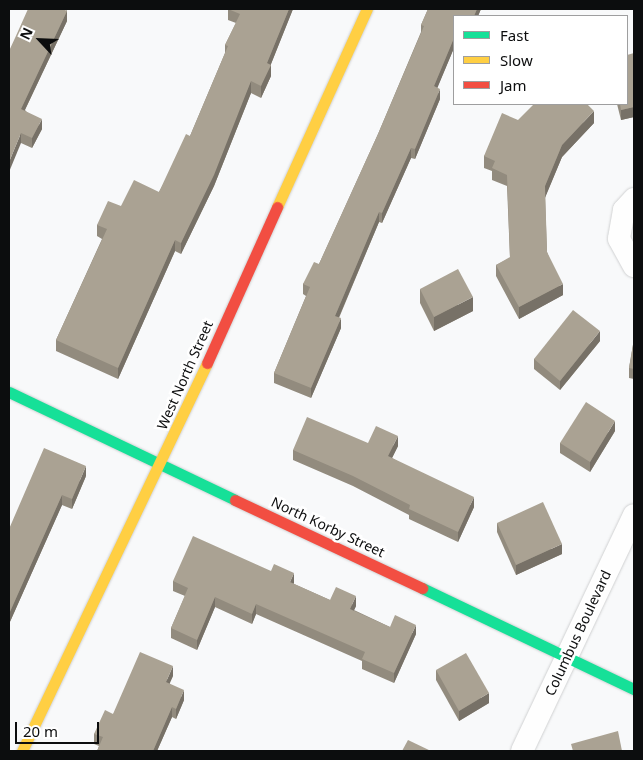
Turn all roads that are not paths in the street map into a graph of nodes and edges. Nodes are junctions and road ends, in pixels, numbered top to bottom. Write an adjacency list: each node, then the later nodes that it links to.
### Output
1 (367, 9): 5 (street, West North Street)
2 (634, 199): 3 (street)
3 (634, 266)
4 (9, 392): 5 (street, North Korby Street)
5 (161, 464): 7 (street, North Korby Street); 9 (street, West North Street)
6 (634, 516): 7 (street, Columbus Boulevard)
7 (567, 657): 8 (street, North Korby Street); 10 (street, Columbus Boulevard)
8 (634, 689)
9 (22, 751)
10 (522, 751)

